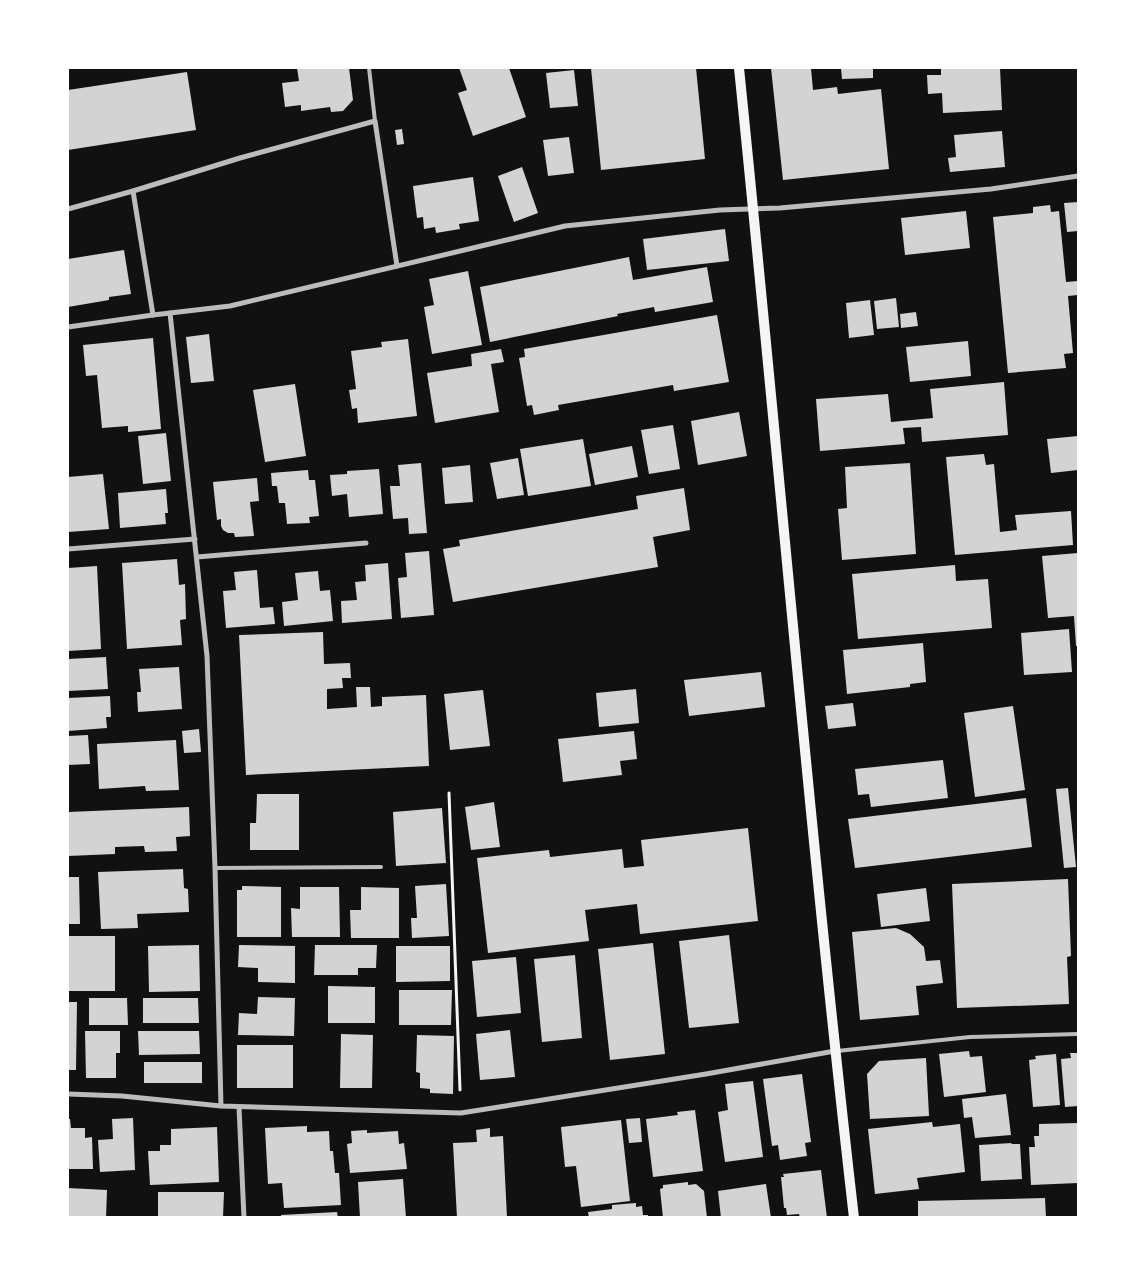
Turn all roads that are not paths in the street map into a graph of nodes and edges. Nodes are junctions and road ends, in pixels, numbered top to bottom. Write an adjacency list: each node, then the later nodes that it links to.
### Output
1 (368, 68): 3 (lane)
2 (739, 68): 7 (main road)
3 (375, 121): 5 (street); 8 (street)
4 (1078, 176): 7 (street)
5 (133, 191): 6 (street); 10 (street)
6 (68, 209)
7 (753, 209): 8 (street); 19 (main road)
8 (397, 266): 9 (street)
9 (170, 313): 10 (street); 12 (street)
10 (154, 315): 11 (street)
11 (68, 327)
12 (195, 538): 14 (street); 15 (street)
13 (366, 543): 15 (street)
14 (68, 550)
15 (197, 557): 17 (street)
16 (381, 867): 17 (lane)
17 (215, 868): 21 (street)
18 (1078, 1034): 19 (lane)
19 (835, 1051): 22 (street); 24 (main road)
20 (68, 1094): 21 (street)
21 (222, 1106): 22 (street)
22 (239, 1107): 23 (street)
23 (244, 1218)
24 (854, 1218)

